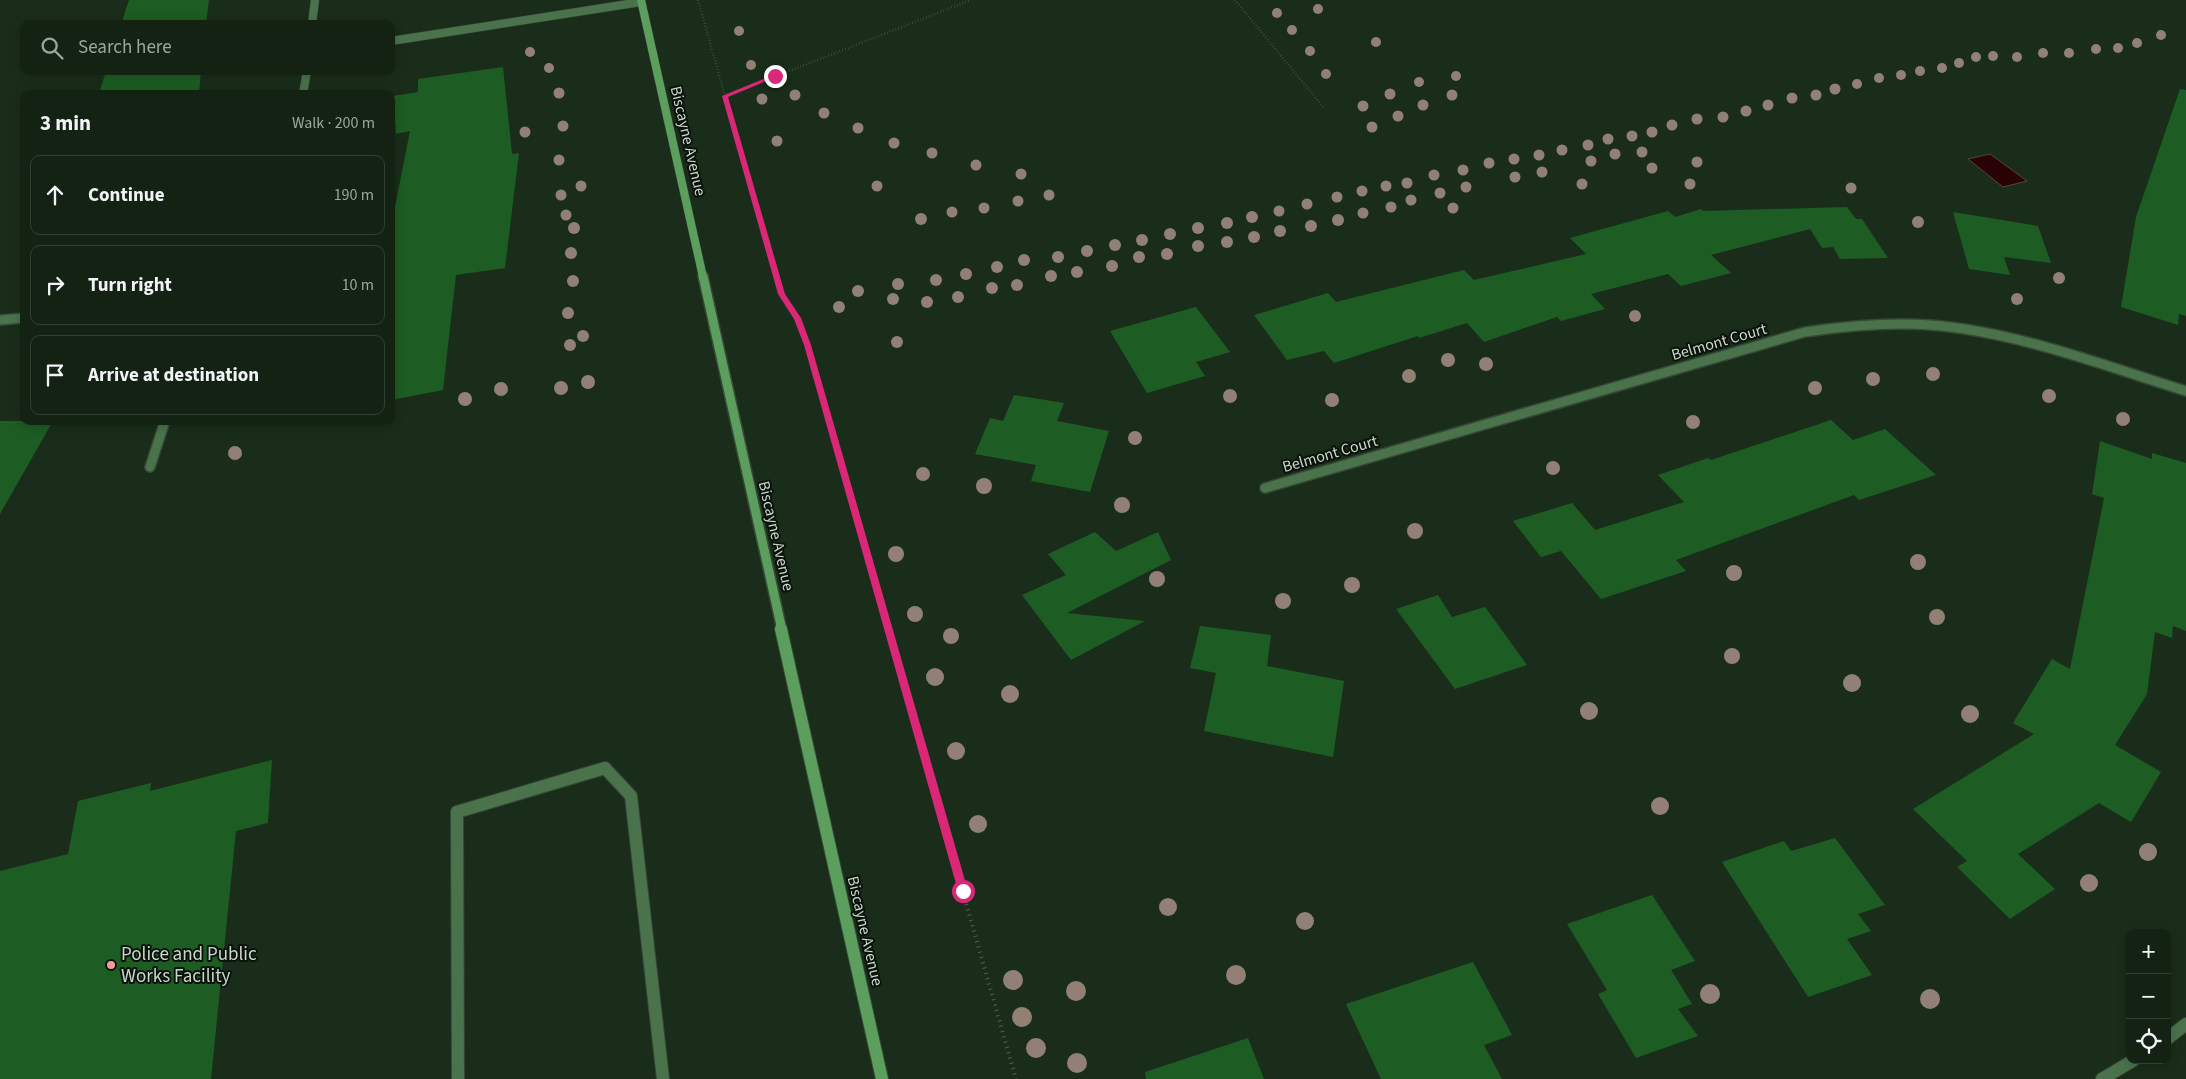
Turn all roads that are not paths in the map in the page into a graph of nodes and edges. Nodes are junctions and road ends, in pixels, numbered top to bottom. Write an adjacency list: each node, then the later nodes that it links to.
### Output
1 (314, 0): 3 (street)
2 (641, 1): 4 (street); 18 (street, Biscayne Avenue)
3 (312, 20)
4 (395, 40)
5 (306, 75): 6 (street)
6 (304, 90)
7 (20, 318): 8 (street)
8 (0, 320)
9 (2186, 391): 12 (street, Belmont Court)
10 (164, 425): 11 (street)
11 (150, 467)
12 (1265, 488)
13 (2186, 1024): 14 (street)
14 (2171, 1036)
15 (2127, 1064): 19 (street)
16 (458, 1079): 17 (street)
17 (663, 1079)
18 (882, 1079)
19 (2102, 1079)

